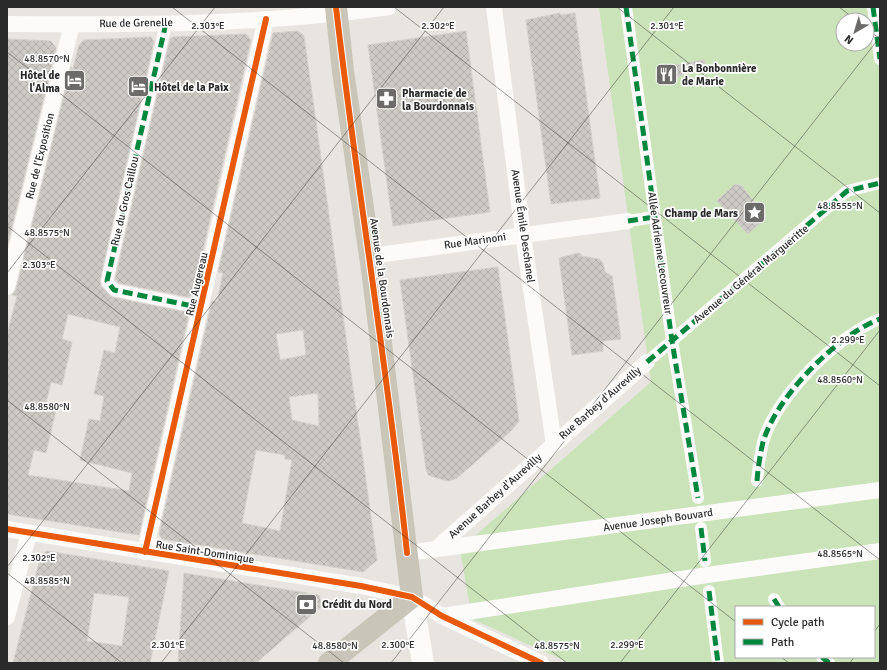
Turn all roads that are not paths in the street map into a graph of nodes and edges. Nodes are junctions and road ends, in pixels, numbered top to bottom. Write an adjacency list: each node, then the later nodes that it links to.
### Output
1 (389, 7): 5 (street, Rue de Grenelle)
2 (494, 7): 14 (street, Avenue Émile Deschanel)
3 (626, 7): 12 (street, Allée Adrienne Lecouvreur)
4 (873, 7): 10 (street)
5 (337, 11): 6 (street, Rue de Grenelle); 15 (main road, Avenue de la Bourdonnais)
6 (266, 19): 7 (street, Rue de Grenelle); 17 (street, Rue Augereau)
7 (166, 23): 9 (street, Rue de Grenelle); 17 (street, Rue du Gros Caillou)
8 (7, 24): 9 (street, Rue de Grenelle)
9 (72, 24): 16 (street, Rue de l'Exposition)
10 (880, 59)
11 (880, 183): 19 (street, Avenue du Général Margueritte)
12 (655, 217): 13 (street); 19 (street, Allée Adrienne Lecouvreur)
13 (628, 221): 14 (street, Rue Marinoni)
14 (523, 234): 15 (street, Rue Marinoni); 21 (street, Avenue Émile Deschanel)
15 (370, 256): 31 (main road, Avenue de la Bourdonnais)
16 (7, 287)
17 (202, 308): 30 (street, Rue Augereau)
18 (880, 319): 22 (street)
19 (672, 341): 20 (street, Avenue du Général Margueritte); 24 (street, Allée Adrienne Lecouvreur)
20 (647, 362): 21 (street, Rue Barbey d'Aurevilly)
21 (554, 444): 28 (street, Avenue Barbey d'Aurevilly)
22 (757, 481)
23 (880, 490): 28 (street, Avenue Joseph Bouvard)
24 (698, 498)
25 (701, 528): 32 (street)
26 (7, 529): 27 (street, Rue Saint-Dominique)
27 (29, 533): 30 (street, Rue Saint-Dominique); 36 (street)
28 (436, 549): 31 (street, Avenue Joseph Bouvard)
29 (880, 551): 35 (street)
30 (145, 552): 34 (street, Rue Saint-Dominique)
31 (407, 553): 34 (main road, Avenue de la Bourdonnais)
32 (705, 561)
33 (709, 590): 40 (street)
34 (412, 597): 35 (street); 37 (main road); 38 (main road, Avenue de la Bourdonnais)
35 (442, 616): 39 (street)
36 (7, 617)
37 (329, 663)
38 (423, 663)
39 (541, 663)
40 (718, 663)

